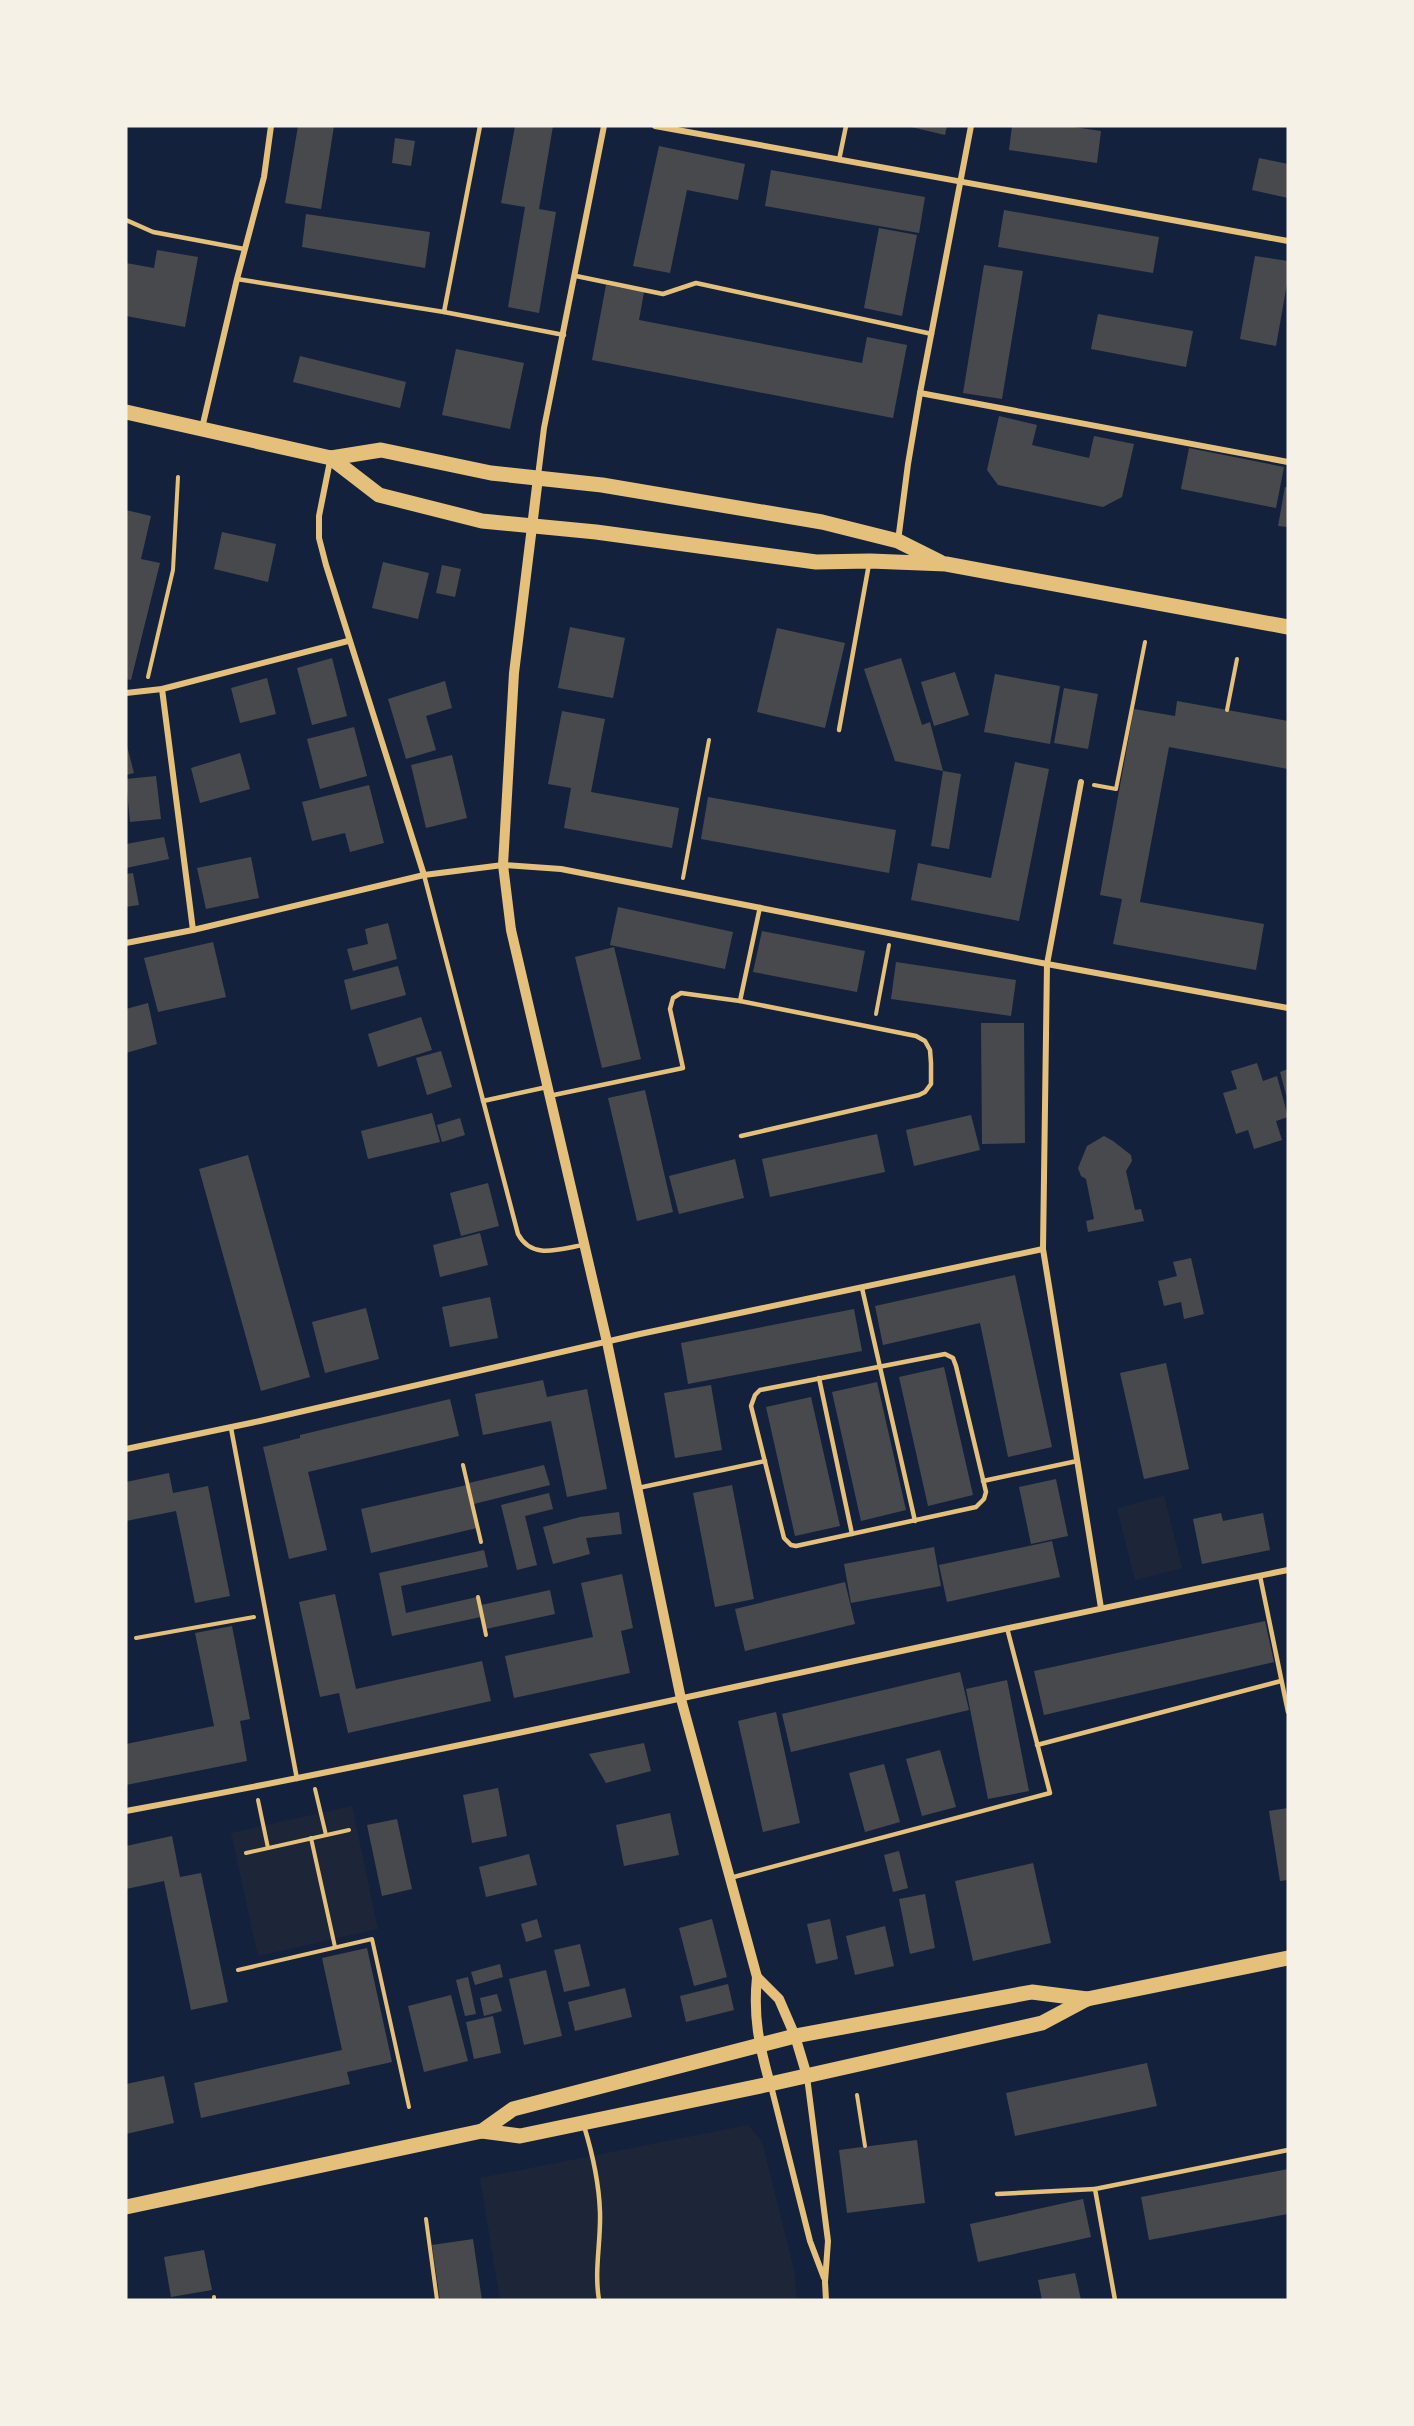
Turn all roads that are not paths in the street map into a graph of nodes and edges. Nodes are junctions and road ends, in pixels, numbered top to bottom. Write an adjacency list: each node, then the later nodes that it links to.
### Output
1 (271, 126): 11 (street)
2 (480, 126): 14 (lane)
3 (604, 126): 12 (street)
4 (656, 126): 7 (street)
5 (846, 126): 7 (lane)
6 (971, 126): 8 (street)
7 (839, 160): 8 (street)
8 (959, 182): 10 (street); 15 (street)
9 (126, 220): 11 (lane)
10 (1288, 241)
11 (244, 249): 13 (street)
12 (576, 276): 15 (lane); 16 (street)
13 (237, 279): 14 (lane); 19 (street)
14 (444, 312): 16 (lane)
15 (932, 334): 17 (street)
16 (564, 335): 22 (street)
17 (920, 393): 21 (street); 24 (street)
18 (126, 412): 19 (main road)
19 (202, 429): 20 (main road)
20 (331, 458): 22 (main road); 23 (main road); 28 (street)
21 (1288, 462)
22 (538, 478): 23 (street); 24 (main road)
23 (532, 526): 25 (main road); 33 (street)
24 (898, 541): 26 (main road)
25 (870, 561): 26 (main road); 31 (lane)
26 (946, 564): 27 (main road)
27 (1288, 627)
28 (348, 641): 29 (street); 34 (street)
29 (162, 689): 30 (street); 36 (street)
30 (126, 693)
31 (839, 730)
32 (1081, 782): 38 (street)
33 (503, 865): 34 (street); 35 (street); 41 (street)
34 (424, 875): 36 (street); 42 (lane)
35 (760, 907): 38 (street); 39 (lane)
36 (193, 930): 37 (street)
37 (126, 943)
38 (1047, 964): 40 (street); 45 (street)
39 (740, 1001): 41 (lane); 43 (lane)
40 (1288, 1008)
41 (548, 1092): 42 (lane); 44 (street)
42 (483, 1101): 44 (lane)
43 (741, 1136)
44 (583, 1245): 47 (street)
45 (1043, 1249): 46 (street); 53 (street)
46 (862, 1288): 47 (street); 48 (lane)
47 (607, 1342): 50 (street); 55 (street)
48 (879, 1367): 49 (lane); 54 (lane); 56 (lane)
49 (819, 1378): 52 (lane); 57 (lane)
50 (231, 1428): 51 (street); 66 (lane)
51 (126, 1449)
52 (765, 1461): 55 (lane); 57 (lane)
53 (1077, 1461): 54 (lane); 60 (street)
54 (983, 1481): 56 (lane)
55 (638, 1488): 63 (street)
56 (915, 1521): 57 (lane)
57 (852, 1534)
58 (1288, 1570): 59 (street)
59 (1260, 1576): 60 (street); 62 (lane)
60 (1101, 1608): 61 (street)
61 (1007, 1628): 63 (street); 65 (lane)
62 (1281, 1681): 64 (lane); 65 (lane)
63 (681, 1699): 66 (street); 68 (street)
64 (1288, 1712)
65 (1037, 1745): 68 (lane)
66 (297, 1780): 67 (street)
67 (126, 1811)
68 (730, 1878): 70 (street)
69 (1288, 1958): 71 (main road)
70 (757, 1977): 72 (street); 73 (street)
71 (1088, 1999): 72 (main road); 74 (main road)
72 (795, 2036): 73 (main road); 74 (street)
73 (760, 2045): 75 (street); 77 (main road)
74 (807, 2076): 75 (main road); 82 (street)
75 (770, 2084): 76 (main road); 82 (street)
76 (583, 2123): 77 (main road); 83 (lane)
77 (482, 2131): 81 (main road)
78 (1288, 2151): 79 (lane)
79 (1095, 2189): 80 (lane); 85 (lane)
80 (997, 2194)
81 (126, 2207)
82 (825, 2282): 84 (street)
83 (599, 2300)
84 (826, 2300)
85 (1115, 2300)

